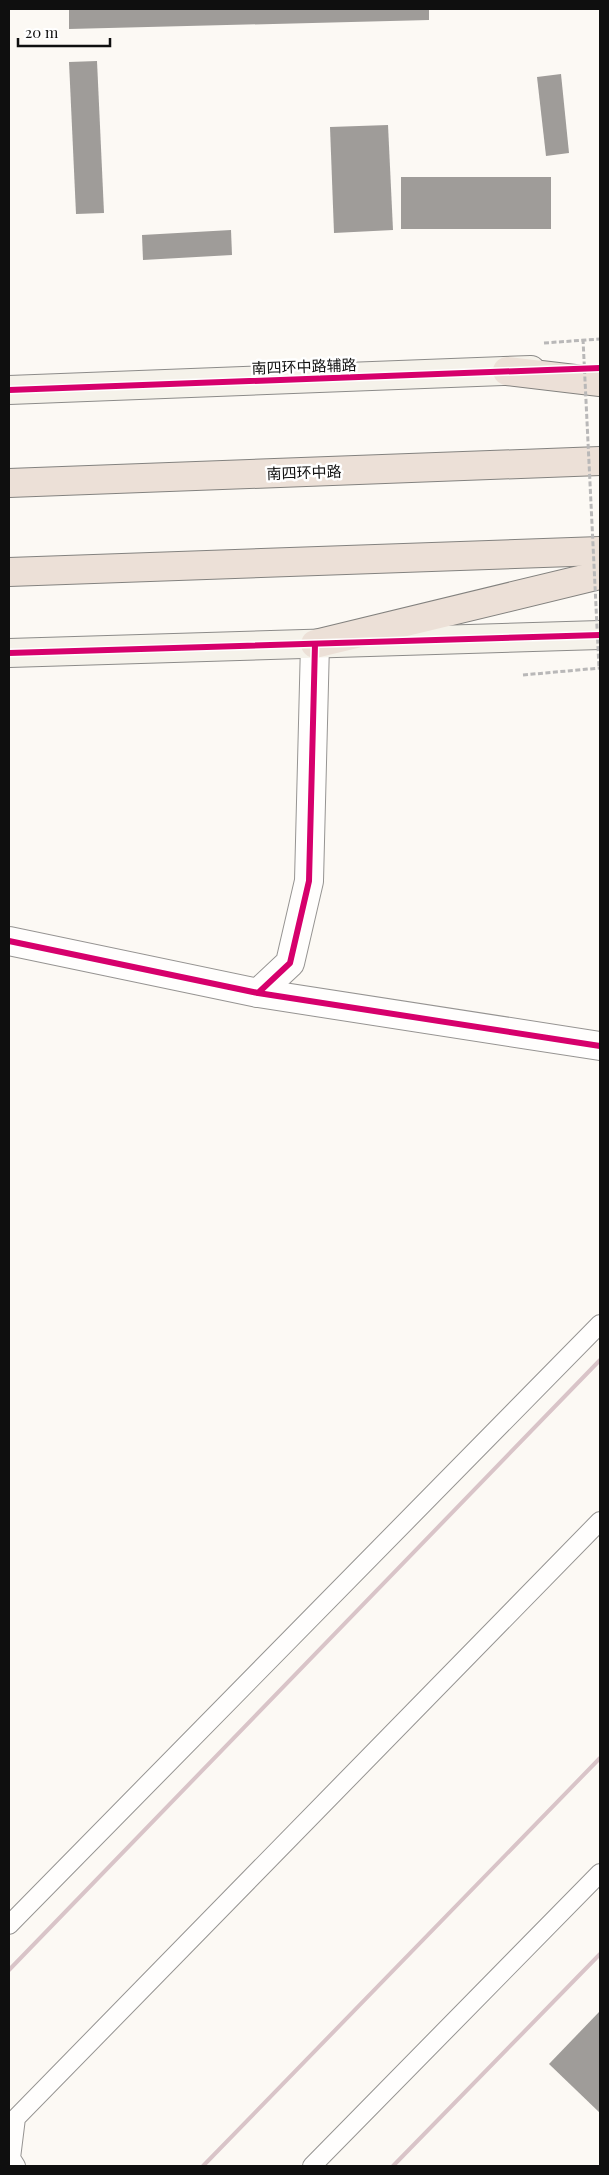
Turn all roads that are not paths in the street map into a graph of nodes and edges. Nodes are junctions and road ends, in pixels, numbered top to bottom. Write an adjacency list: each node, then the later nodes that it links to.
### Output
1 (600, 368): 2 (main road, 南四环中路辅路)
2 (507, 371): 3 (highway); 4 (main road, 南四环中路辅路)
3 (600, 382)
4 (9, 390)
5 (600, 461): 6 (highway, 南四环中路)
6 (9, 483)
7 (600, 551): 8 (highway)
8 (9, 572)
9 (600, 575): 11 (highway)
10 (600, 635): 11 (main road)
11 (315, 644): 12 (main road); 14 (street)
12 (9, 652)
13 (9, 941): 14 (street)
14 (258, 993): 15 (street)
15 (600, 1046)
16 (600, 1324): 19 (lane)
17 (600, 1521): 20 (lane)
18 (600, 1874): 21 (lane)
19 (9, 1925)
20 (16, 2166)
21 (312, 2166)

